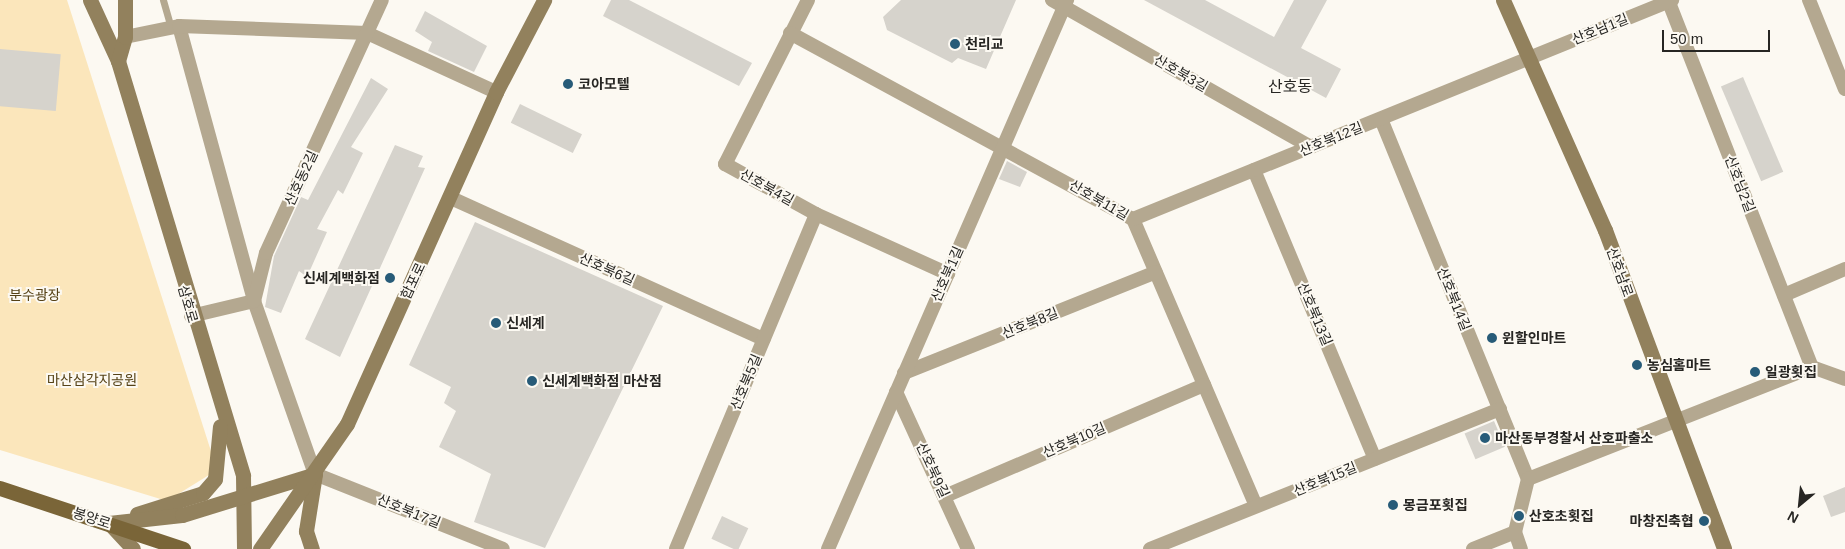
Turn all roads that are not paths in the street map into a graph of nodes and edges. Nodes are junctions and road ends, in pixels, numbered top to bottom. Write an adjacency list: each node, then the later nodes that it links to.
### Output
1 (90, 0): 16 (main road, 삼호로)
2 (125, 0): 14 (main road)
3 (163, 0): 11 (lane)
4 (382, 0): 13 (street, 산호동2길)
5 (544, 0): 18 (main road, 합포로)
6 (808, 0): 12 (street, 산호북4길)
7 (1503, 0): 15 (main road, 산호남로)
8 (1669, 0): 15 (street, 산호남1길); 29 (street, 산호남2길)
9 (1809, 0): 17 (street)
10 (1061, 2): 20 (street, 산호북1길); 21 (street, 산호북3길)
11 (175, 27): 13 (street); 14 (street); 30 (street)
12 (790, 33): 20 (street, 산호북11길); 24 (street, 산호북4길)
13 (367, 34): 18 (street); 30 (street, 산호동2길)
14 (125, 37): 16 (main road)
15 (1529, 58): 19 (street, 산호북12길); 40 (main road, 산호남로)
16 (118, 61): 31 (main road, 삼호로)
17 (1845, 88)
18 (496, 92): 23 (main road, 합포로)
19 (1380, 118): 21 (street, 산호북12길); 39 (street, 산호북14길)
20 (1004, 145): 25 (street, 산호북11길); 28 (street, 산호북1길)
21 (1310, 147): 22 (street, 산호북12길)
22 (1254, 170): 25 (street, 산호북12길); 41 (street, 산호북13길)
23 (451, 198): 32 (street, 산호북6길); 42 (main road, 합포로)
24 (816, 214): 28 (street, 산호북4길); 32 (street, 산호북5길)
25 (1133, 219): 27 (street, 산호북11길)
26 (1845, 269): 29 (street)
27 (1156, 272): 34 (street, 산호북8길); 36 (street, 산호북11길)
28 (948, 274): 34 (street, 산호북1길)
29 (1784, 295): 33 (street, 산호남2길)
30 (254, 301): 31 (street); 42 (street)
31 (191, 316): 38 (main road, 삼호로)
32 (764, 339): 57 (street, 산호북5길)
33 (1812, 368): 35 (street); 40 (street)
34 (904, 373): 37 (street, 산호북1길)
35 (1845, 379)
36 (1204, 385): 45 (street, 산호북10길); 47 (street, 산호북11길)
37 (896, 392): 45 (street, 산호북9길); 58 (street, 산호북1길)
38 (216, 393): 46 (main road, 삼호로); 48 (main road)
39 (1500, 409): 41 (street, 산호북15길); 43 (street, 산호북14길)
40 (1675, 424): 43 (street); 63 (main road, 산호남로)
41 (1375, 459): 47 (street, 산호북15길)
42 (315, 474): 46 (main road); 54 (main road, 합포로); 55 (main road); 56 (street, 산호북17길)
43 (1528, 479): 49 (street)
44 (0, 488): 48 (main road, 봉양로)
45 (945, 496): 59 (street, 산호북9길)
46 (244, 498): 48 (main road); 53 (main road, 삼호로)
47 (1256, 506): 50 (street, 산호북15길)
48 (109, 523): 51 (main road); 52 (main road, 봉양로)
49 (1515, 532): 61 (street); 62 (street)
50 (1173, 545): 60 (street, 산호북15길)
51 (133, 549)
52 (183, 549)
53 (244, 549)
54 (260, 549)
55 (312, 549)
56 (503, 549)
57 (676, 549)
58 (828, 549)
59 (968, 549)
60 (1150, 549)
61 (1472, 549)
62 (1521, 549)
63 (1724, 549)

